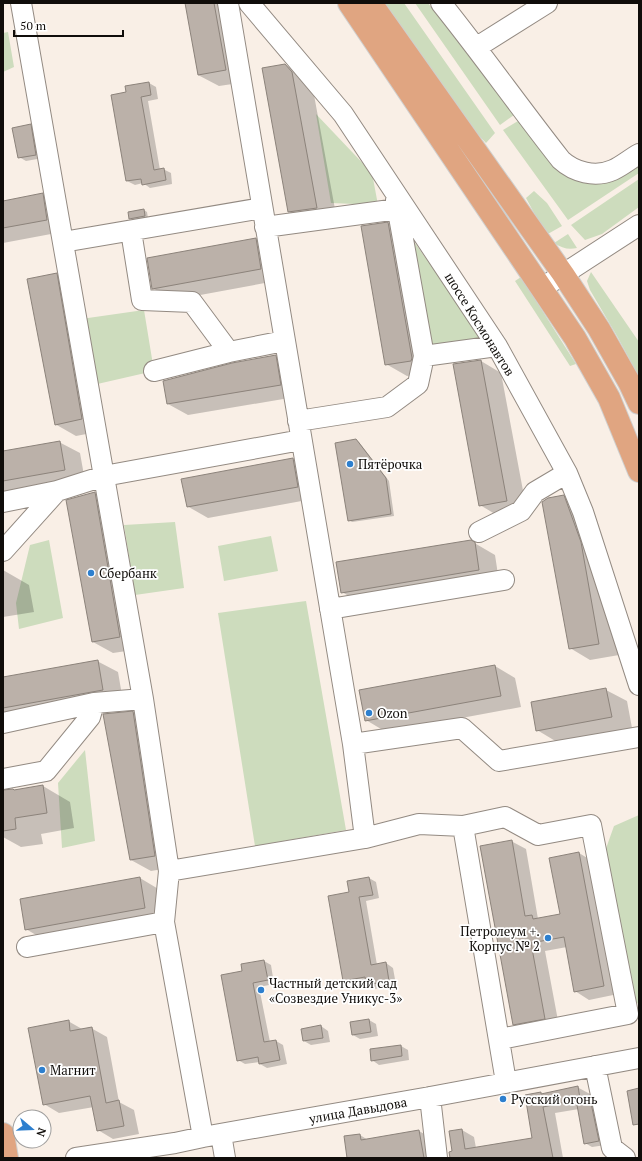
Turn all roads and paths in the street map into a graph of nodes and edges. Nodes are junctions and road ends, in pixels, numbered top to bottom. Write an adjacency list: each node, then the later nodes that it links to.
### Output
1 (21, 3): 14 (street)
2 (228, 3): 11 (street)
3 (249, 3): 10 (street, шоссе Космонавтов)
4 (349, 3): 16 (main road)
5 (371, 3): 15 (main road)
6 (441, 3): 8 (street)
7 (547, 3): 8 (street)
8 (477, 47): 9 (street)
9 (639, 154)
10 (396, 201): 11 (street); 18 (street, шоссе Космонавтов); 20 (street)
11 (263, 218): 13 (street); 17 (street)
12 (639, 225): 15 (street)
13 (131, 231): 14 (street); 19 (street)
14 (63, 242): 26 (street)
15 (563, 274): 16 (street); 22 (main road)
16 (542, 288): 24 (main road)
17 (284, 341): 19 (street); 23 (street)
18 (497, 346): 20 (street); 25 (street, шоссе Космонавтов)
19 (229, 352): 21 (street)
20 (424, 356): 23 (street)
21 (154, 371)
22 (639, 403)
23 (300, 431): 26 (street); 32 (street)
24 (639, 471)
25 (567, 473): 29 (street); 33 (street, шоссе Космонавтов)
26 (104, 476): 27 (street); 34 (street)
27 (57, 490): 28 (street); 30 (street)
28 (3, 502)
29 (479, 532)
30 (3, 552)
31 (504, 580): 32 (street)
32 (330, 609): 38 (street)
33 (639, 685)
34 (143, 699): 35 (street); 42 (street)
35 (94, 702): 36 (street); 39 (street)
36 (3, 723)
37 (639, 737): 38 (street)
38 (353, 744): 41 (street)
39 (3, 779)
40 (463, 826): 41 (street); 45 (street); 45 (street)
41 (365, 838): 42 (street)
42 (169, 871): 43 (street)
43 (164, 922): 44 (street); 51 (street)
44 (27, 947)
45 (500, 1038): 48 (street)
46 (639, 1058): 47 (street, улица Давыдова)
47 (595, 1066): 48 (street, улица Давыдова); 57 (street)
48 (506, 1082): 49 (street, улица Давыдова)
49 (430, 1097): 51 (street, улица Давыдова); 56 (street)
50 (3, 1134): 53 (main road)
51 (212, 1135): 52 (street, улица Давыдова); 55 (street)
52 (176, 1150): 54 (street, улица Давыдова)
53 (7, 1158)
54 (76, 1158)
55 (225, 1158)
56 (438, 1158)
57 (625, 1158)

